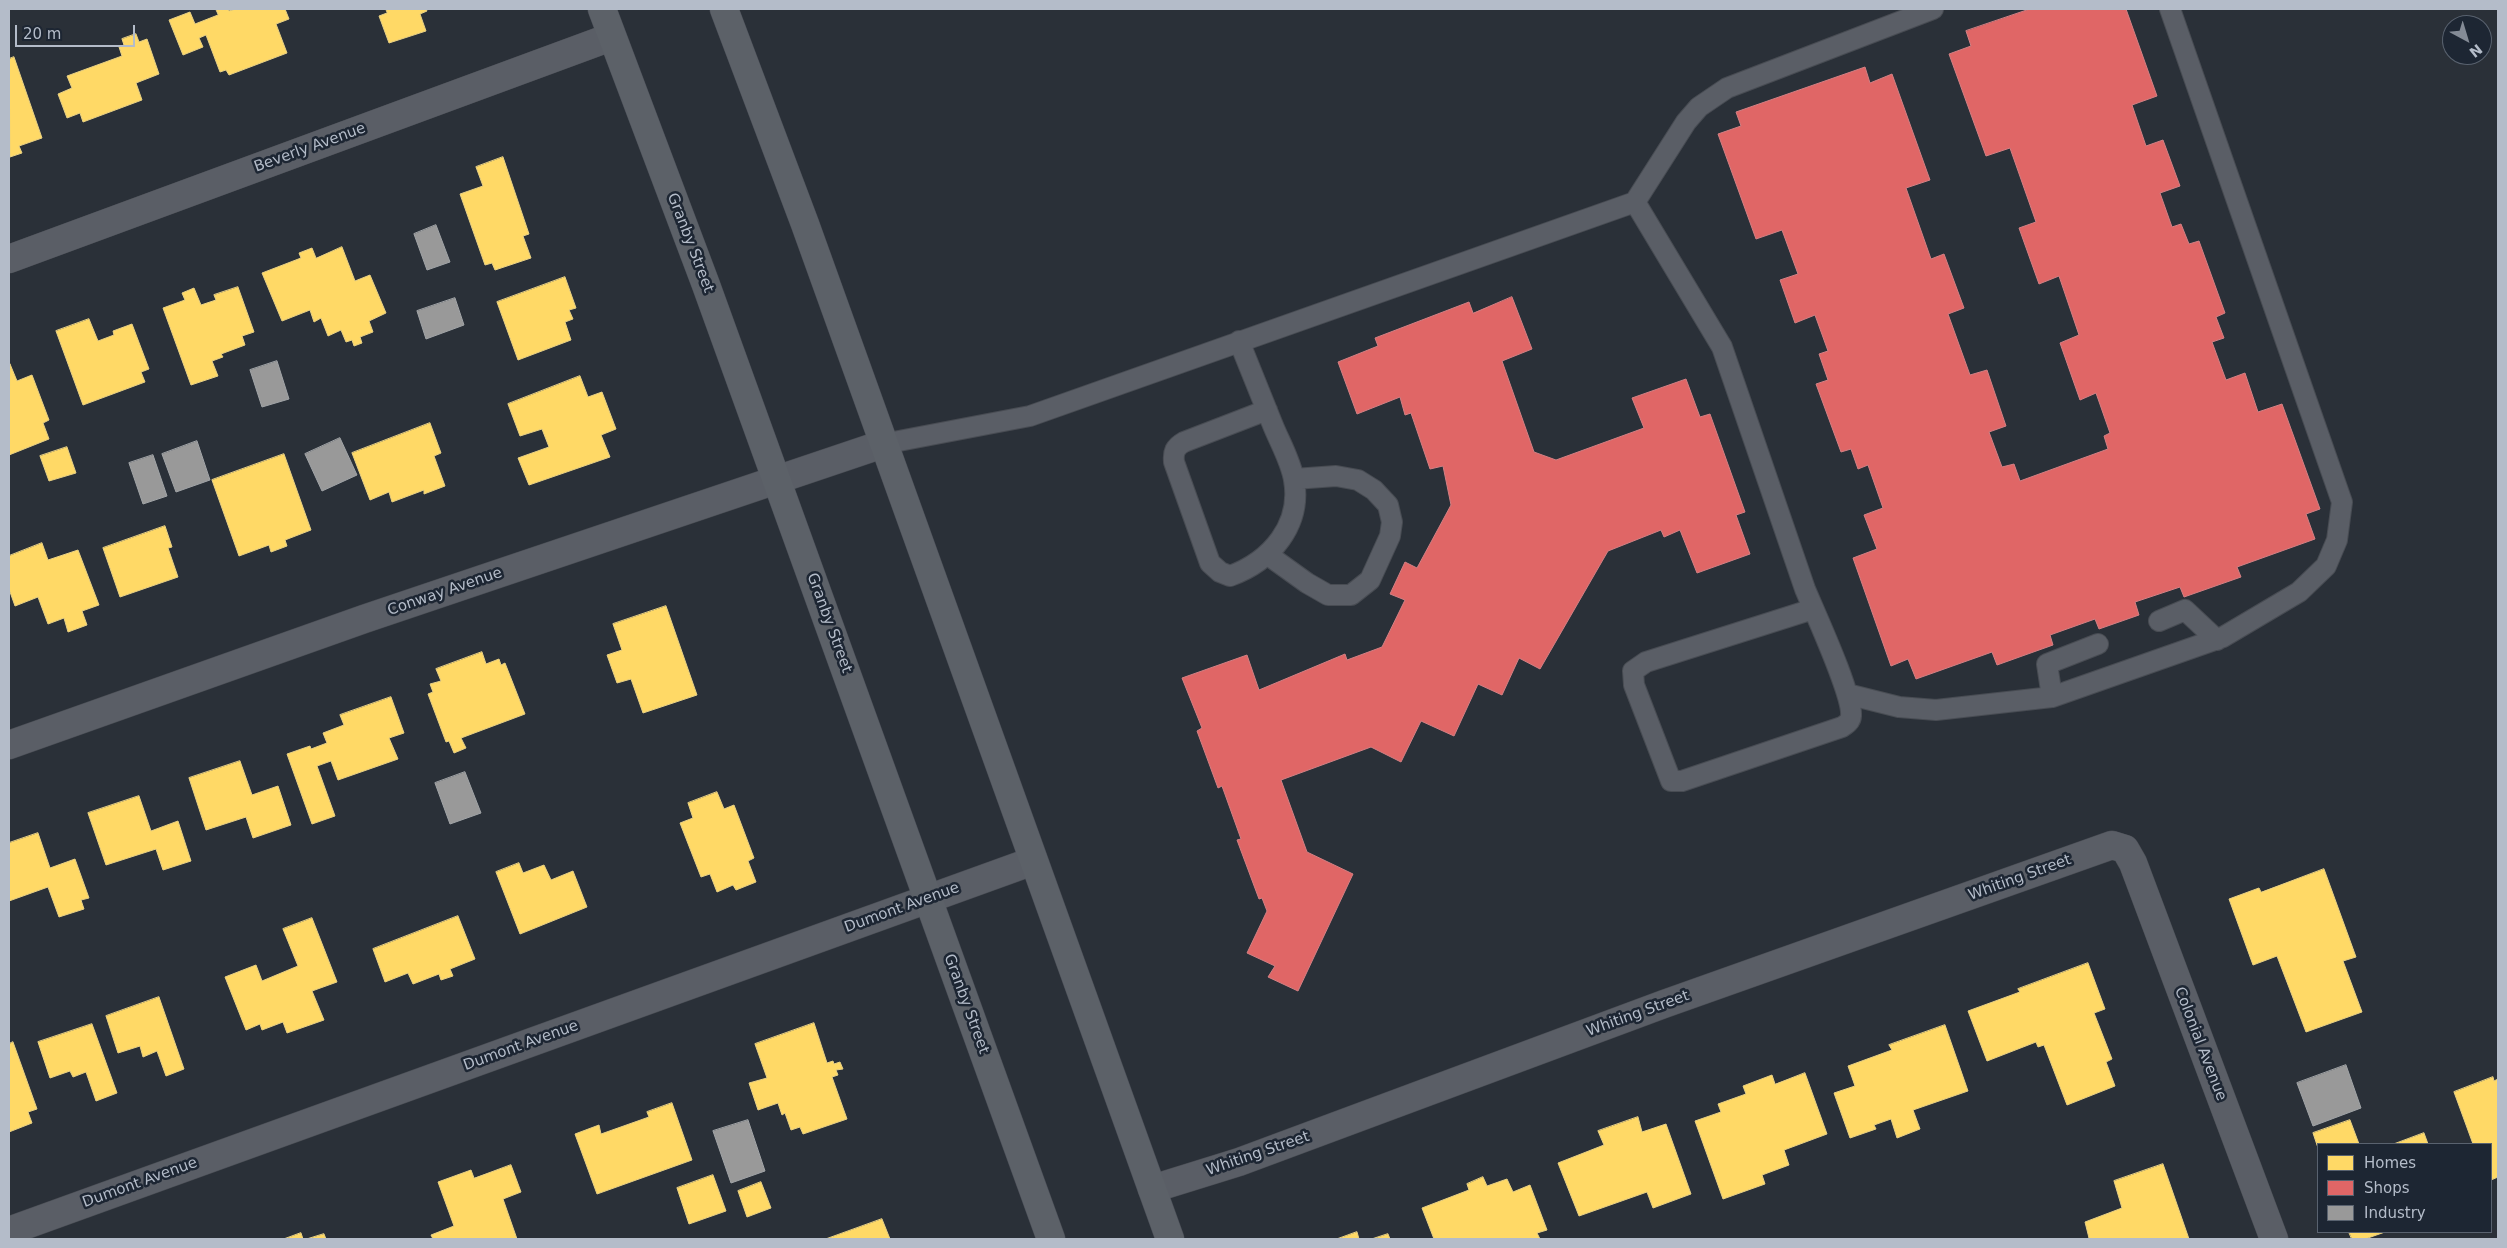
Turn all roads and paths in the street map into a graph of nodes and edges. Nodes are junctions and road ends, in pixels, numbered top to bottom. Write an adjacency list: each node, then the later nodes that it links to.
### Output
1 (602, 9): 5 (main road, Granby Street)
2 (724, 9): 10 (main road)
3 (1933, 9): 6 (lane)
4 (2170, 9): 16 (lane)
5 (611, 37): 7 (street, Beverly Avenue); 12 (main road, Granby Street)
6 (1635, 202): 8 (lane); 14 (lane)
7 (9, 259)
8 (1240, 341): 9 (lane); 10 (lane)
9 (1267, 410): 11 (lane); 13 (lane)
10 (883, 444): 12 (street, Conway Avenue); 22 (main road)
11 (1294, 479): 13 (lane); 13 (lane)
12 (777, 480): 20 (street, Conway Avenue); 23 (main road, Granby Street)
13 (1268, 555)
14 (1813, 609): 18 (lane); 18 (lane)
15 (2159, 620): 16 (lane)
16 (2217, 640): 19 (lane)
17 (2098, 644): 19 (lane)
18 (1847, 694): 19 (lane)
19 (2052, 697)
20 (9, 745)
21 (2125, 849): 24 (street, Whiting Street); 28 (street, Colonial Avenue)
22 (1033, 861): 23 (street, Dumont Avenue); 24 (main road)
23 (928, 898): 25 (street, Dumont Avenue); 26 (main road, Granby Street)
24 (1152, 1189): 27 (main road)
25 (9, 1231)
26 (1051, 1239)
27 (1170, 1239)
28 (2274, 1239)

